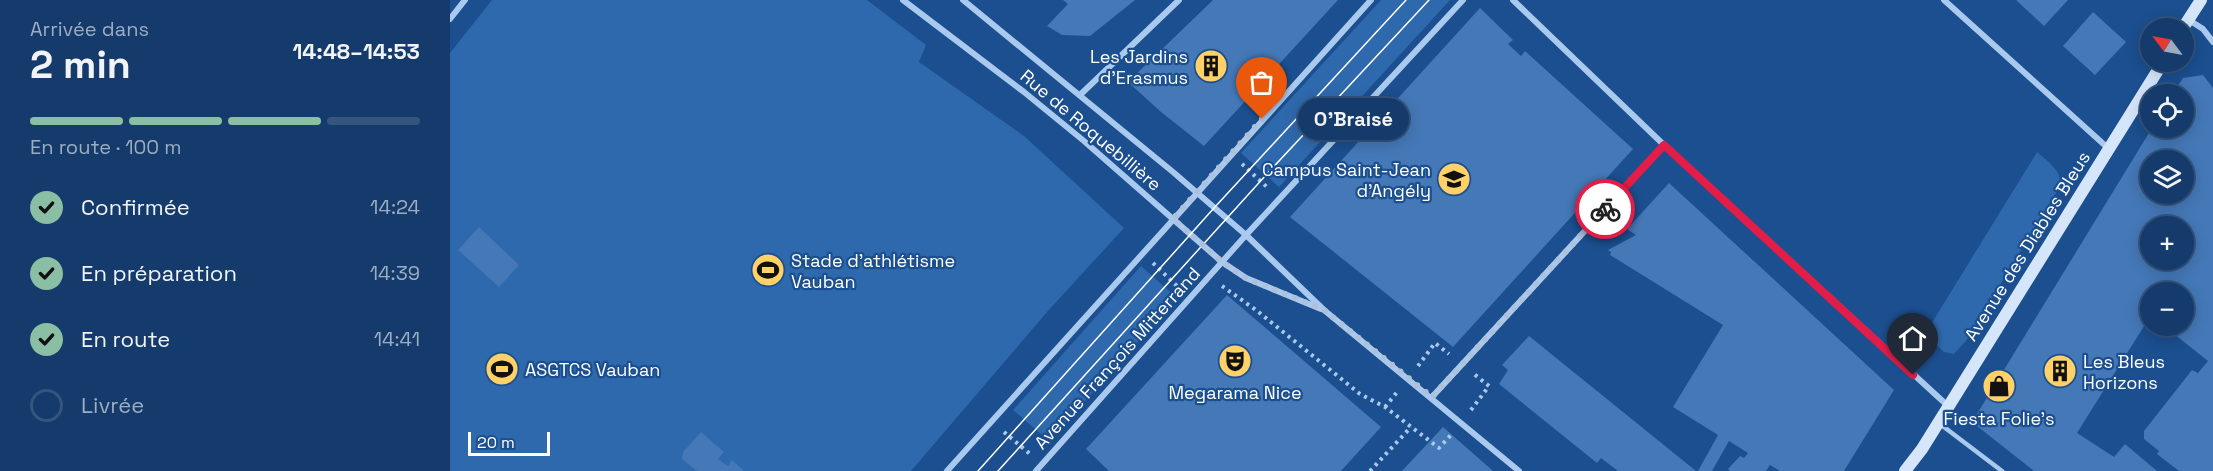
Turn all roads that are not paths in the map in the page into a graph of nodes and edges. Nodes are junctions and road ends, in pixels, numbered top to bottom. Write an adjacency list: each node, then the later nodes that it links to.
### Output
1 (465, 0): 11 (street)
2 (903, 0): 19 (street, Rue de Roquebillière)
3 (963, 0): 15 (street, Rue de Roquebillière)
4 (1179, 0): 15 (street)
5 (1371, 0): 18 (street)
6 (1463, 0): 20 (street, Avenue François Mitterrand)
7 (1513, 0): 16 (street)
8 (1944, 0): 17 (street)
9 (2201, 0): 10 (street)
10 (2190, 18)
11 (450, 19)
12 (2194, 26): 13 (street)
13 (2213, 42)
14 (2157, 72): 17 (street, Avenue des Diables Bleus)
15 (1080, 95): 18 (street, Rue de Roquebillière)
16 (1664, 145): 23 (street); 24 (street)
17 (2109, 149): 24 (street, Avenue des Diables Bleus)
18 (1196, 192): 19 (street); 20 (street, Rue de Roquebillière)
19 (1173, 219): 21 (street, Rue de Roquebillière); 28 (street)
20 (1246, 235): 21 (street, Avenue François Mitterrand); 22 (street, Rue de Roquebillière)
21 (1222, 262): 22 (street, Rue de Roquebillière); 27 (street, Avenue François Mitterrand)
22 (1324, 310): 23 (street, Rue de Roquebillière)
23 (1432, 397): 29 (street, Rue de Roquebillière)
24 (1948, 406): 25 (street, Avenue des Diables Bleus)
25 (1938, 423): 26 (street, Avenue des Diables Bleus); 33 (lane)
26 (1922, 449): 30 (street, Avenue des Diables Bleus); 31 (street, Avenue des Diables Bleus); 32 (street, Avenue des Diables Bleus)
27 (1039, 468)
28 (947, 471)
29 (1520, 471)
30 (1898, 471)
31 (1905, 471)
32 (1915, 471)
33 (2002, 471)

